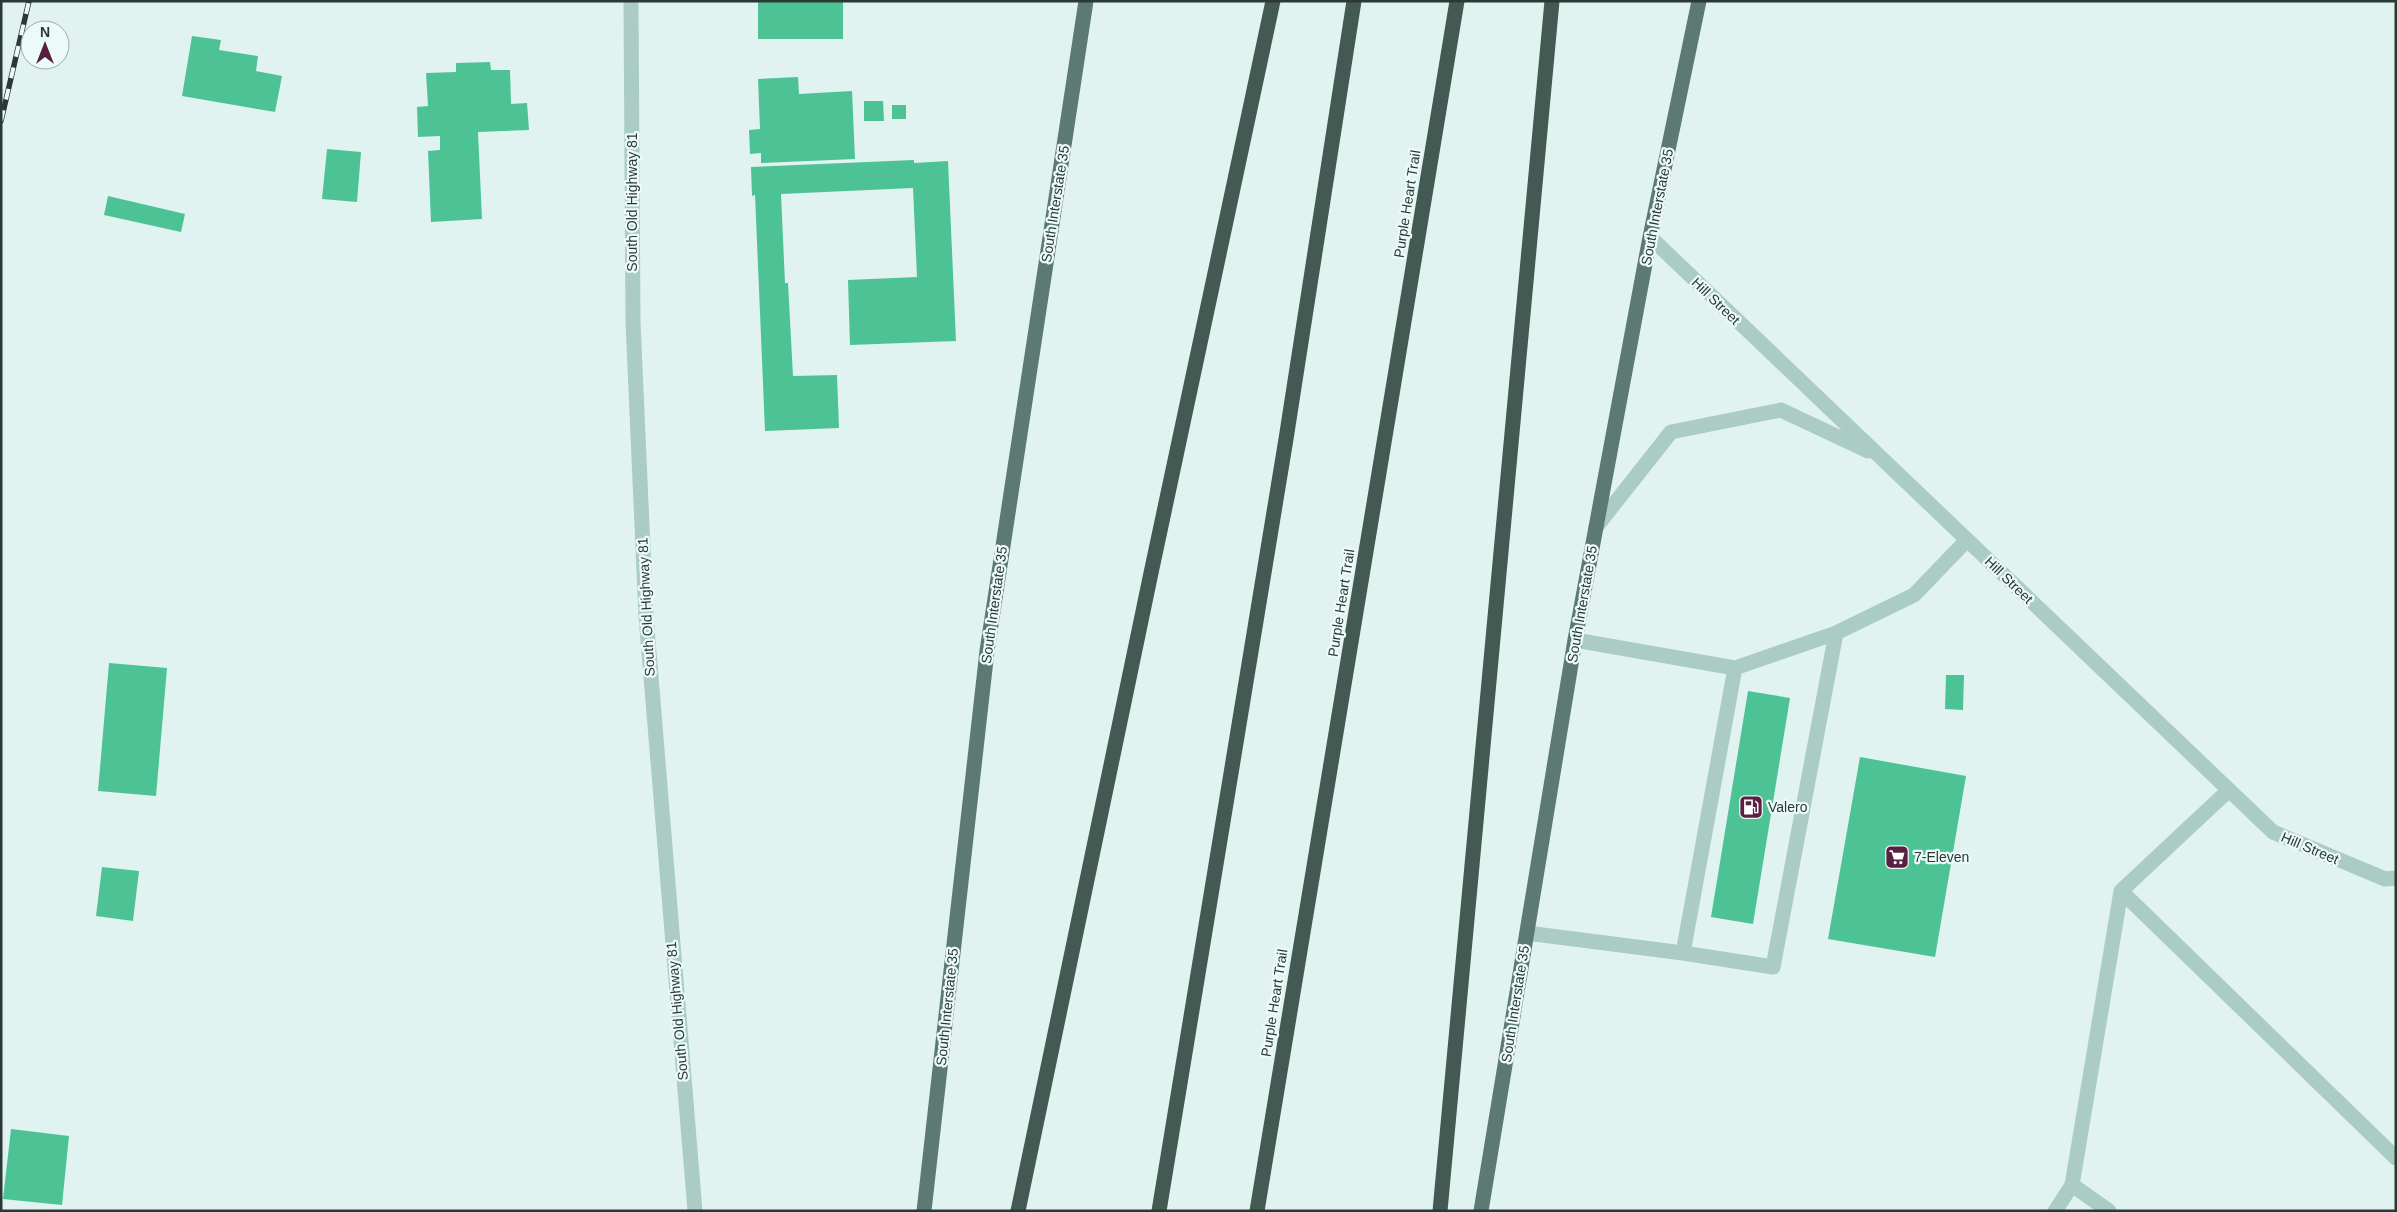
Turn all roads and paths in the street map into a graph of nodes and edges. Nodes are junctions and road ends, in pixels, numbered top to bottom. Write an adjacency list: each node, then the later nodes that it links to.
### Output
1 (631, 1): 22 (street, South Old Highway 81)
2 (1086, 1): 23 (main road, South Interstate 35)
3 (1273, 1): 24 (highway)
4 (1354, 1): 25 (highway)
5 (1457, 1): 26 (highway, Purple Heart Trail)
6 (1552, 1): 27 (highway)
7 (1699, 1): 8 (main road, South Interstate 35)
8 (1650, 237): 9 (street, Hill Street); 10 (main road, South Interstate 35)
9 (1880, 457): 10 (street); 11 (street, Hill Street)
10 (1596, 526): 13 (main road, South Interstate 35)
11 (1967, 540): 12 (street); 15 (street, Hill Street)
12 (1836, 634): 14 (street); 19 (street)
13 (1575, 640): 14 (street); 18 (main road, South Interstate 35)
14 (1735, 668): 19 (street)
15 (2229, 790): 16 (street, Hill Street); 17 (street)
16 (2396, 878)
17 (2121, 890): 20 (street); 21 (street)
18 (1527, 933): 19 (street); 28 (main road, South Interstate 35)
19 (1683, 952)
20 (2396, 1158)
21 (2072, 1185): 29 (street); 30 (street)
22 (696, 1211)
23 (924, 1211)
24 (1018, 1211)
25 (1159, 1211)
26 (1257, 1211)
27 (1440, 1211)
28 (1481, 1211)
29 (2055, 1211)
30 (2109, 1211)

